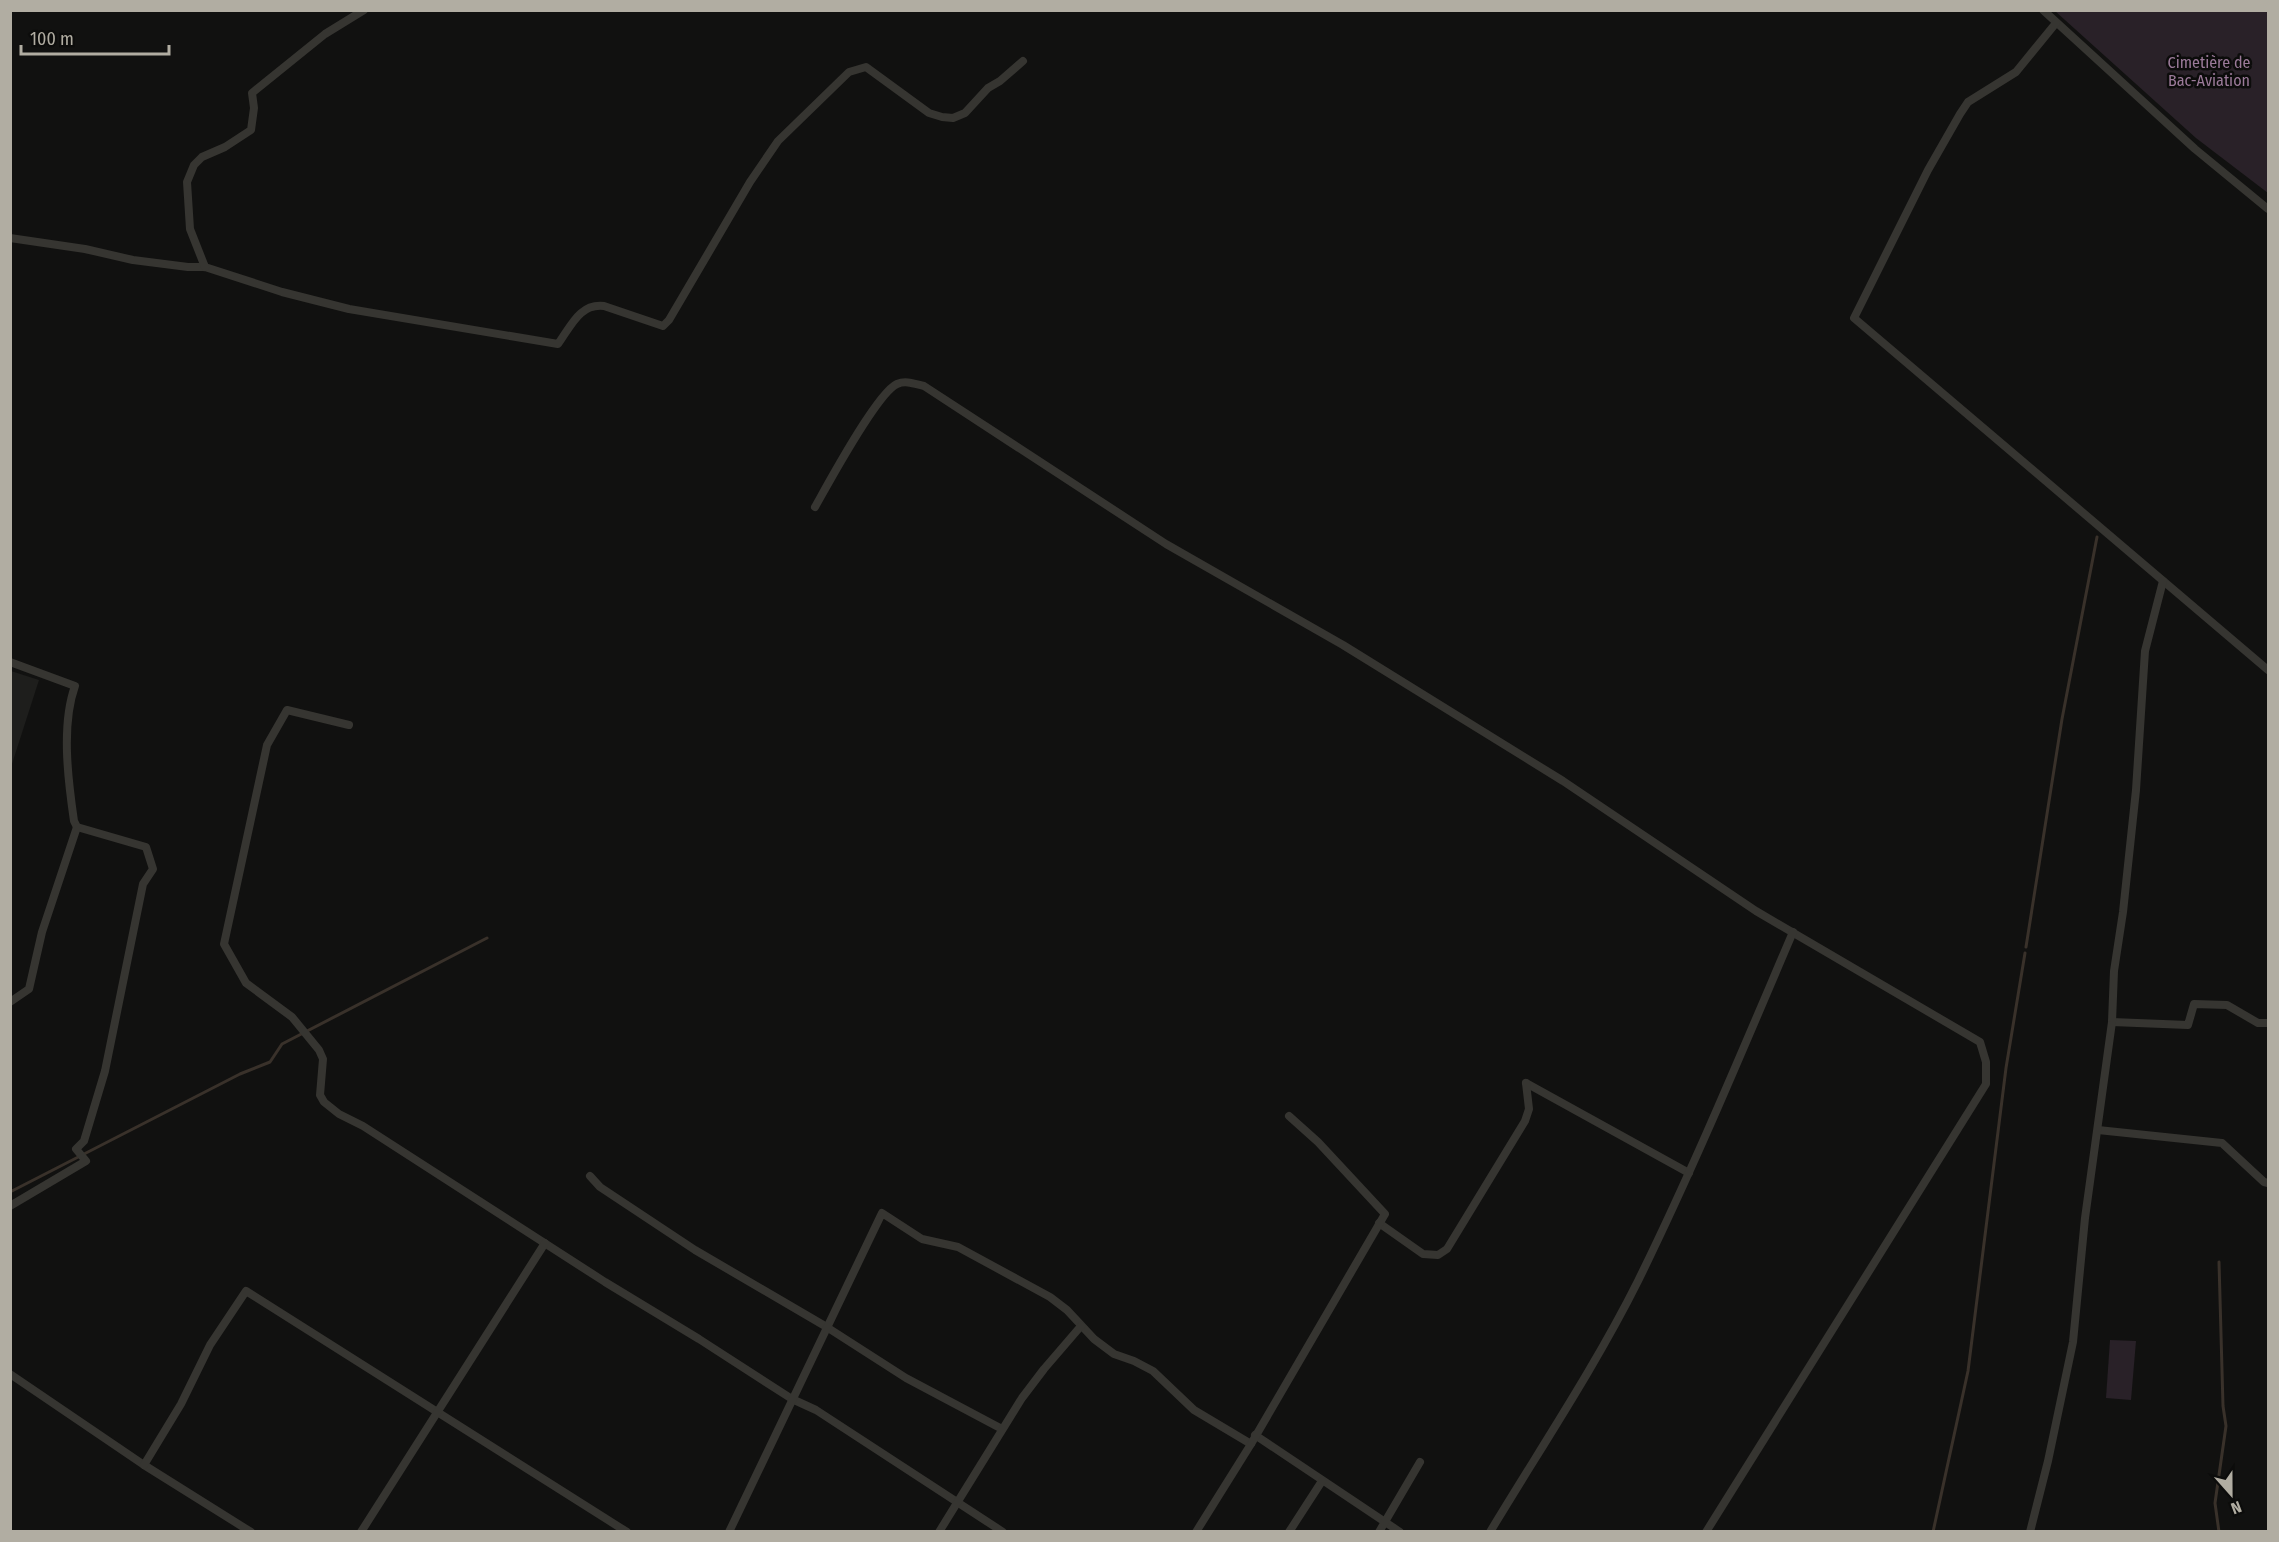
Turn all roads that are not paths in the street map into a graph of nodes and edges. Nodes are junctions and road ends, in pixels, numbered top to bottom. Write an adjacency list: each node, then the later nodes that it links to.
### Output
1 (364, 10): 7 (street)
2 (2043, 10): 3 (street)
3 (2056, 23): 5 (street); 9 (street)
4 (1023, 61): 7 (street)
5 (2268, 209)
6 (10, 238): 7 (street)
7 (205, 267)
8 (815, 507): 14 (street)
9 (2163, 581): 11 (street); 16 (street)
10 (10, 662): 13 (street)
11 (2268, 670)
12 (349, 725): 25 (street)
13 (77, 827): 15 (street); 23 (street)
14 (1793, 932): 20 (street); 50 (street)
15 (10, 1002)
16 (2112, 1022): 17 (street); 19 (street)
17 (2268, 1023)
18 (1289, 1116): 24 (street)
19 (2098, 1130): 22 (street); 51 (street)
20 (1689, 1173): 24 (street); 49 (street)
21 (590, 1176): 27 (street)
22 (2268, 1184)
23 (10, 1206)
24 (1379, 1223): 32 (street)
25 (545, 1243): 29 (street); 30 (street)
26 (1081, 1326): 27 (street); 31 (street); 33 (street)
27 (828, 1327): 29 (street); 31 (street)
28 (10, 1374): 35 (street)
29 (792, 1399): 37 (street); 42 (street)
30 (436, 1411): 35 (street); 40 (street); 41 (street)
31 (1002, 1429): 37 (street)
32 (1255, 1435): 33 (street); 36 (street)
33 (1251, 1444): 45 (street)
34 (1420, 1462): 38 (street)
35 (144, 1464): 39 (street)
36 (1322, 1481): 38 (street); 46 (street)
37 (957, 1503): 43 (street); 44 (street)
38 (1385, 1522): 47 (street); 48 (street)
39 (251, 1532)
40 (361, 1532)
41 (627, 1532)
42 (729, 1532)
43 (939, 1532)
44 (1003, 1532)
45 (1196, 1532)
46 (1289, 1532)
47 (1379, 1532)
48 (1400, 1532)
49 (1490, 1532)
50 (1706, 1532)
51 (2030, 1532)

